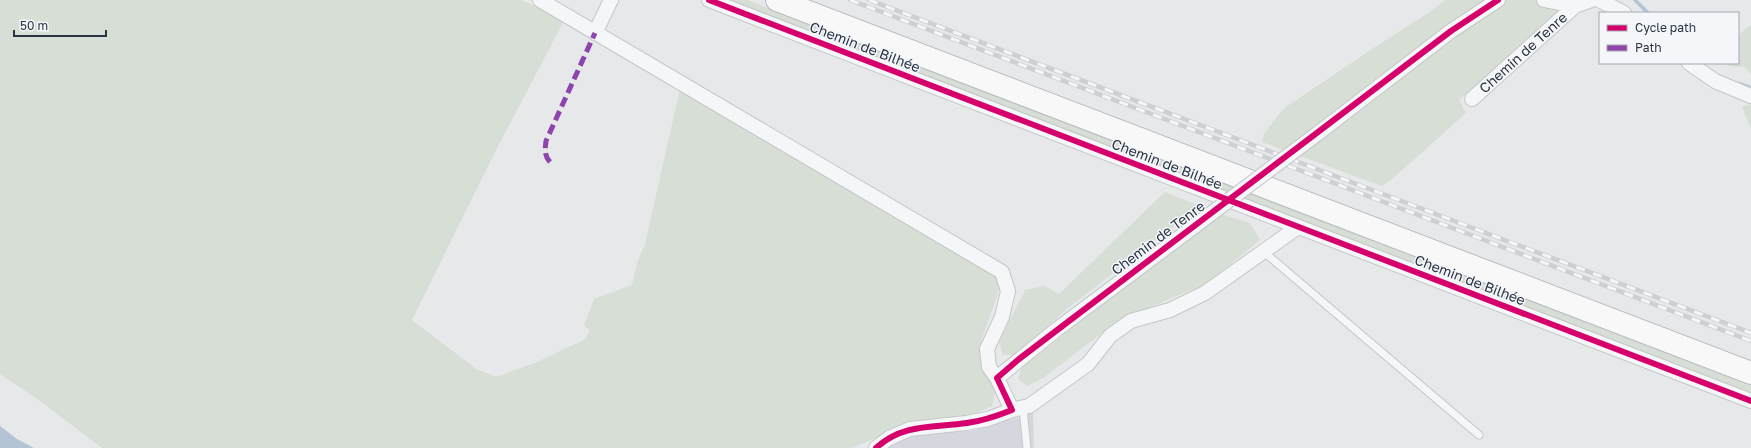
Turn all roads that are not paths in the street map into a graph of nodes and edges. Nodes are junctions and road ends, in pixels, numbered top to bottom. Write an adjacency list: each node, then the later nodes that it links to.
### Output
1 (540, 0): 11 (street)
2 (611, 0): 11 (street)
3 (709, 0): 15 (street, Chemin de Bilhée)
4 (777, 0): 17 (highway)
5 (1498, 0): 18 (street, Chemin de Tenre, bridge)
6 (1544, 0): 9 (street, Chemin de Tenre)
7 (1592, 0): 9 (street, Chemin de Tenre)
8 (1599, 0): 10 (street)
9 (1575, 6): 14 (street, Chemin de Tenre)
10 (1622, 12)
11 (595, 33): 18 (street)
12 (1690, 64): 13 (street)
13 (1751, 96)
14 (1472, 99)
15 (1298, 226): 16 (street); 19 (street, Chemin de Bilhée)
16 (1264, 252): 20 (street); 21 (lane)
17 (1751, 373)
18 (997, 378): 20 (street)
19 (1751, 401)
20 (1017, 409): 22 (street); 23 (lane)
21 (1479, 435)
22 (876, 448)
23 (1027, 448)

